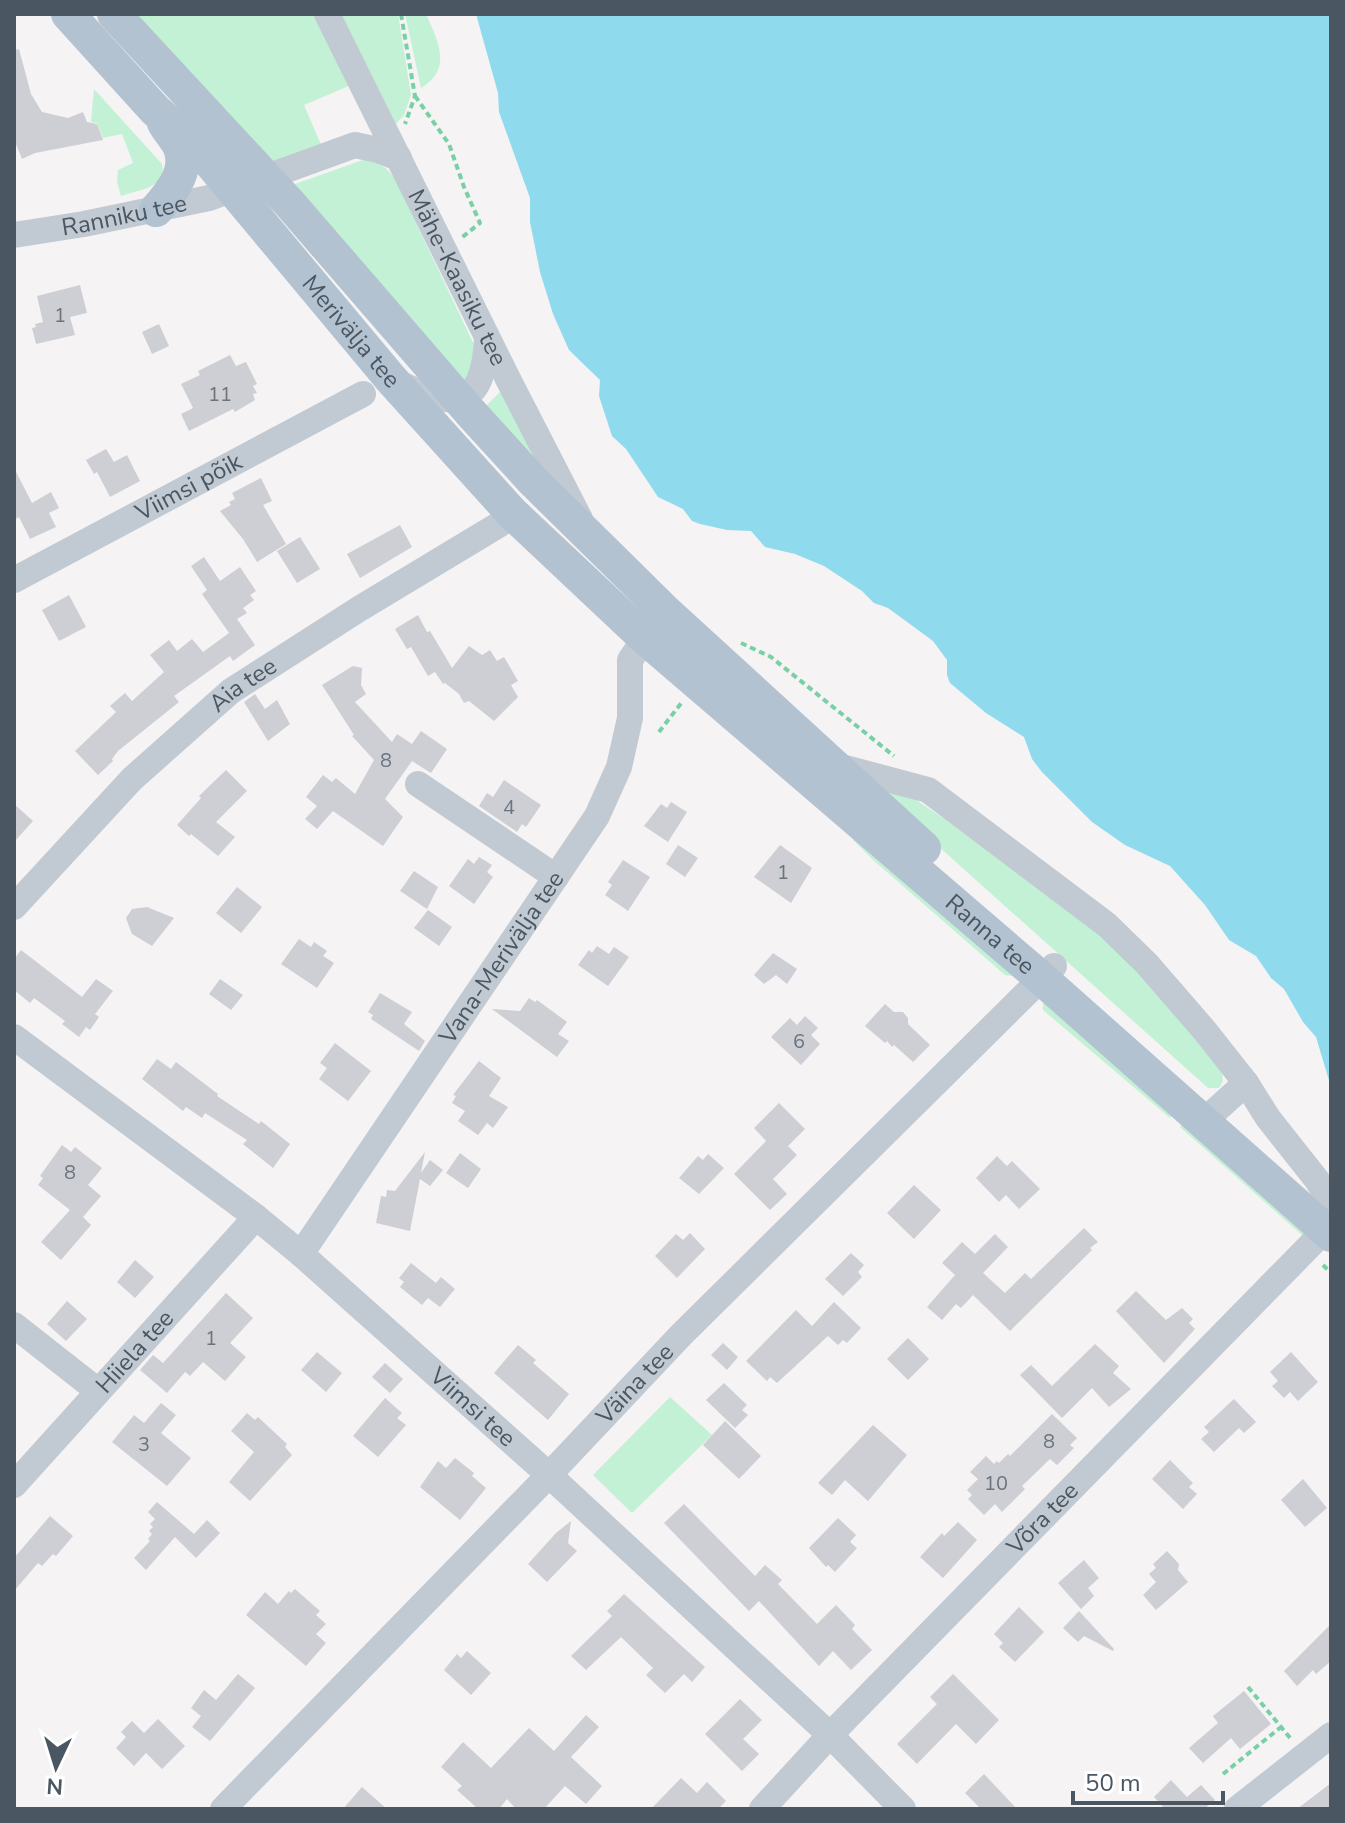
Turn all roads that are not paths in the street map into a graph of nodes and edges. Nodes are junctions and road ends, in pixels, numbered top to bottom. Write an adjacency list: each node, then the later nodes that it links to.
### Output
1 (68, 14): 5 (main road, Merivälja tee)
2 (114, 14): 8 (main road, Merivälja tee)
3 (327, 14): 4 (street, Mähe-Kaasiku tee)
4 (367, 94): 6 (street); 7 (street, Mähe-Kaasiku tee)
5 (155, 110): 9 (main road, Merivälja tee); 10 (main road)
6 (355, 145): 7 (street); 8 (street, Ranniku tee)
7 (399, 158): 12 (street, Mähe-Kaasiku tee)
8 (265, 178): 9 (street, Ranniku tee); 14 (main road, Merivälja tee)
9 (234, 191): 10 (street, Ranniku tee); 13 (main road, Merivälja tee)
10 (156, 210): 11 (street, Ranniku tee)
11 (14, 235)
12 (488, 338): 14 (street); 16 (street, Mähe-Kaasiku tee)
13 (377, 386): 14 (street); 15 (main road, Merivälja tee); 17 (street, Viimsi põik)
14 (459, 399): 16 (main road, Merivälja tee)
15 (512, 513): 18 (main road, Merivälja tee); 22 (street, Aia tee)
16 (590, 539): 18 (main road, Merivälja tee)
17 (14, 580)
18 (656, 625): 19 (main road, Ranna tee); 21 (street, Vana-Merivälja tee); 23 (main road, Ranna tee)
19 (834, 764): 23 (main road, Ranna tee); 25 (street)
20 (418, 784): 21 (street)
21 (556, 877): 29 (street, Vana-Merivälja tee)
22 (14, 907)
23 (1047, 972): 26 (main road, Ranna tee); 32 (street, Väina tee)
24 (14, 1037): 27 (street, Viimsi tee)
25 (1246, 1083): 26 (street); 28 (street)
26 (1210, 1114): 28 (main road, Ranna tee)
27 (256, 1217): 29 (street, Viimsi tee); 31 (street, Hiiela tee)
28 (1330, 1220): 34 (street, Võra tee)
29 (301, 1254): 32 (street, Viimsi tee)
30 (14, 1325): 31 (street)
31 (98, 1391): 33 (street, Hiiela tee)
32 (549, 1475): 34 (street, Viimsi tee); 36 (street, Väina tee)
33 (14, 1485)
34 (830, 1735): 37 (street, Võra tee); 38 (street, Viimsi tee)
35 (1331, 1735): 39 (street)
36 (223, 1809)
37 (762, 1809)
38 (903, 1809)
39 (1237, 1809)

